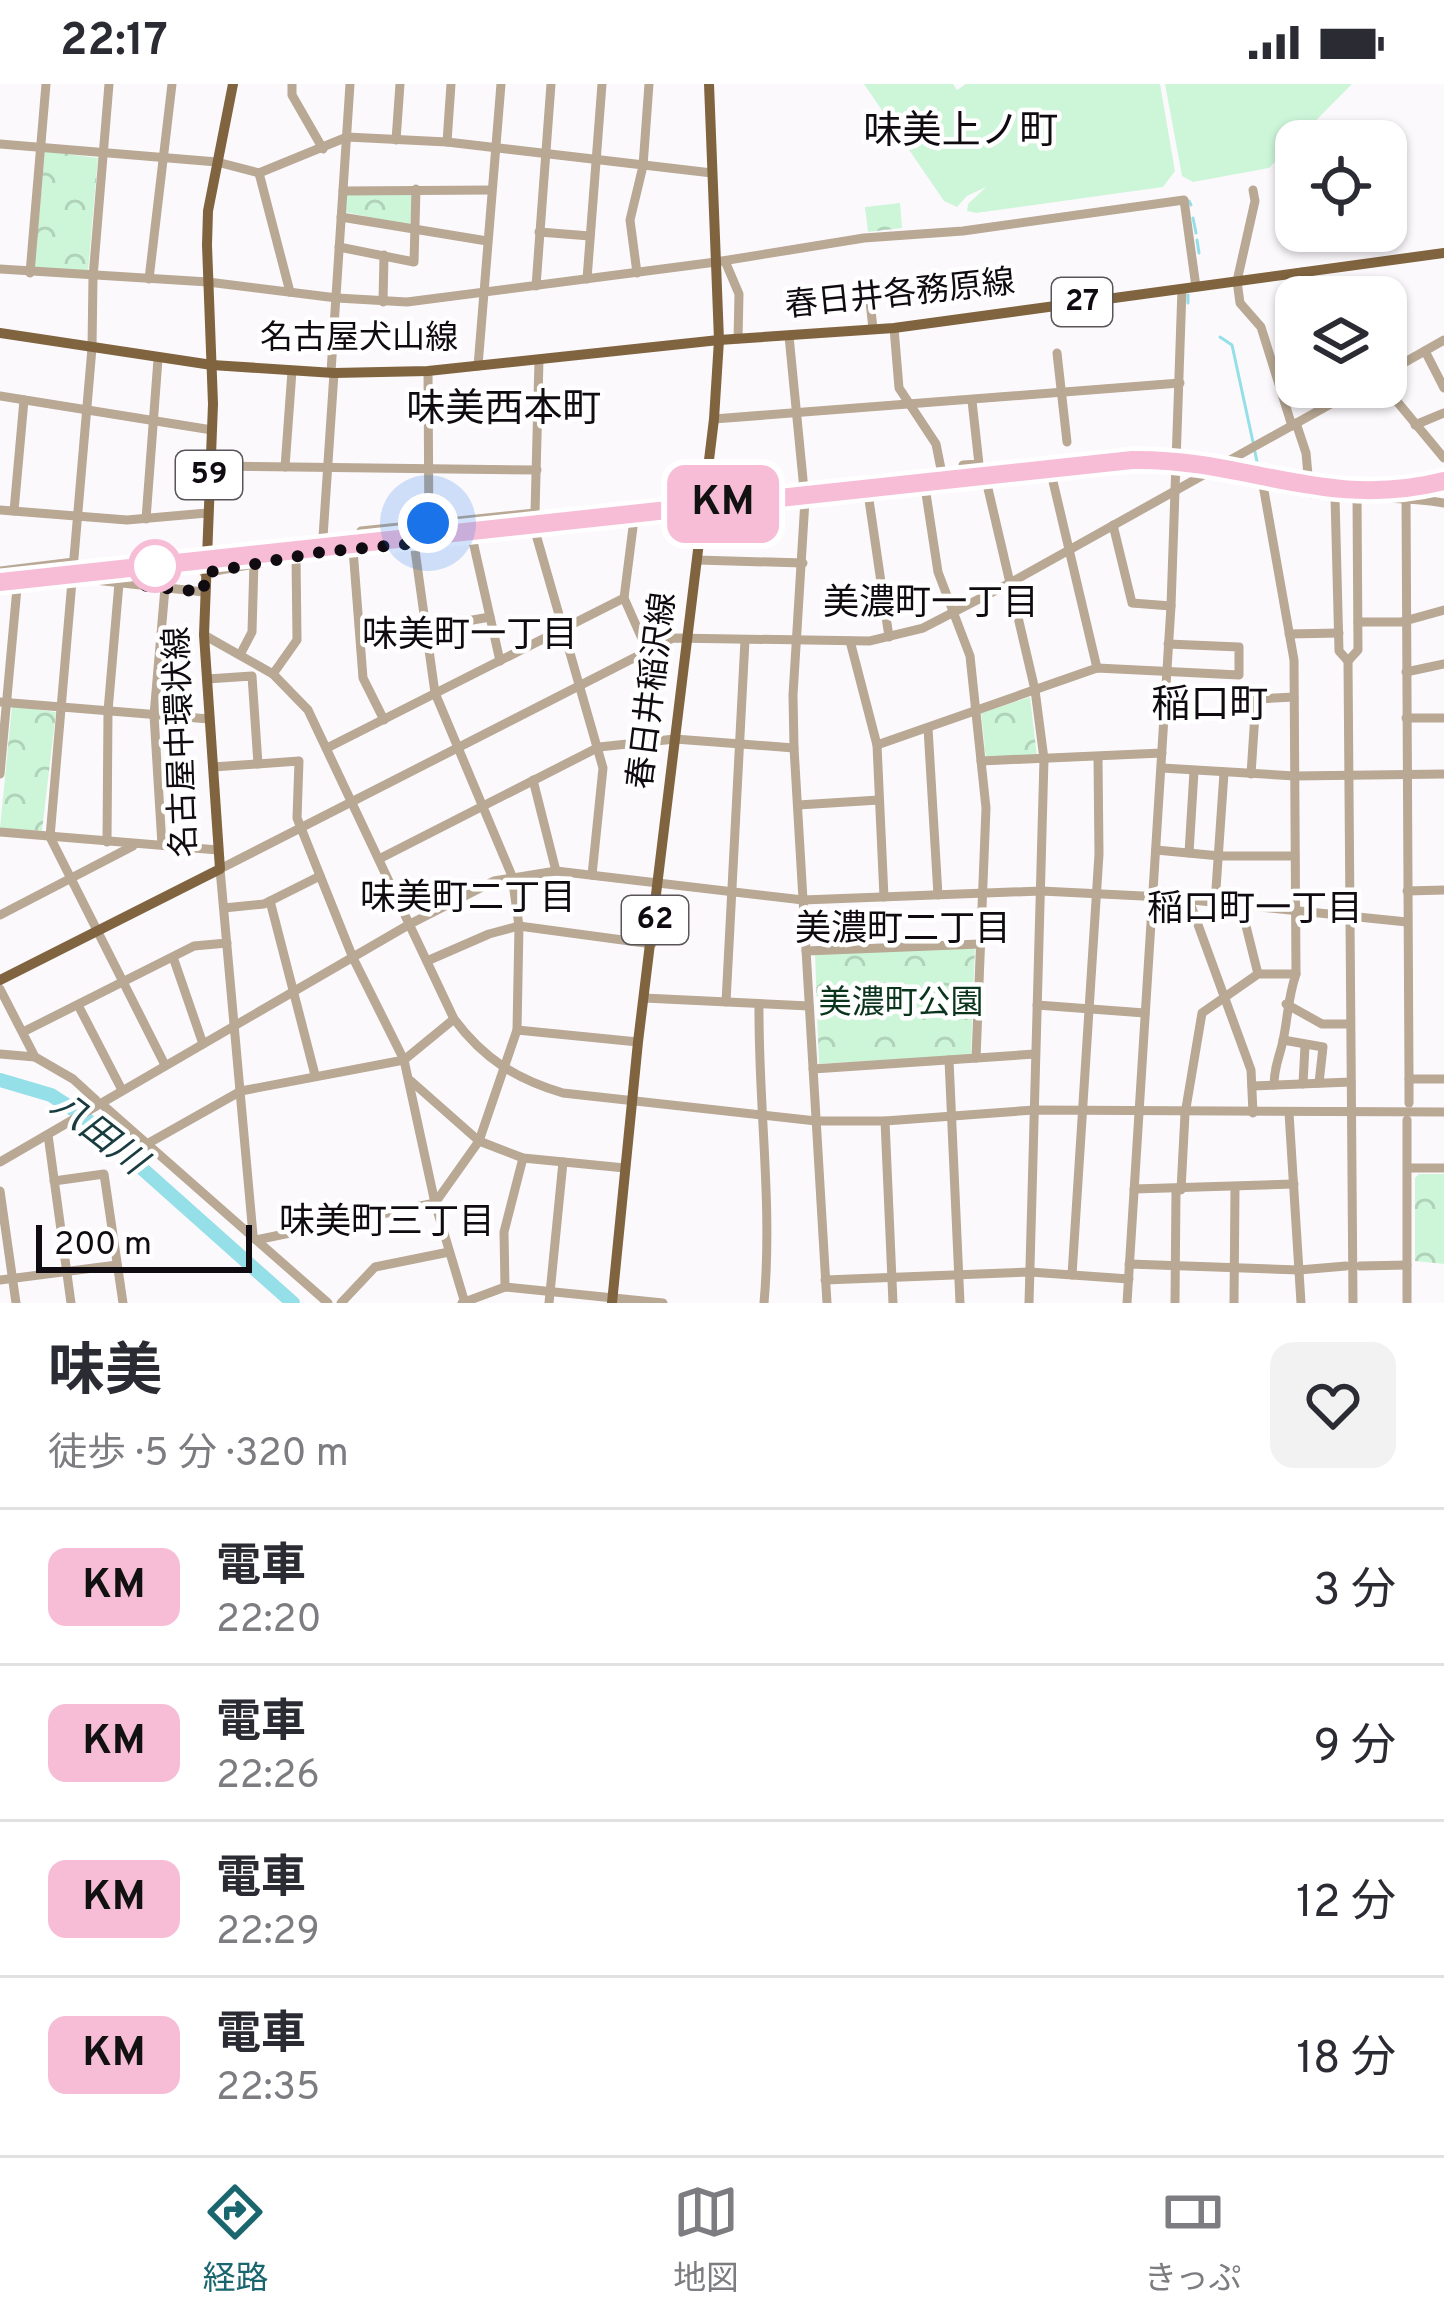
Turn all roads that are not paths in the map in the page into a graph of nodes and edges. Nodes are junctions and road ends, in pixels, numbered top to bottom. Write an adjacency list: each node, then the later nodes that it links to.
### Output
1 (46, 84): 18 (street)
2 (109, 84): 21 (street)
3 (172, 84): 23 (street)
4 (233, 84): 25 (main road, 名古屋中環状線 / 59)
5 (292, 84): 20 (street)
6 (350, 84): 14 (street)
7 (400, 84): 15 (street)
8 (451, 84): 16 (street)
9 (501, 84): 19 (street)
10 (551, 84): 22 (street)
11 (602, 84): 24 (street)
12 (649, 84): 26 (street)
13 (709, 84): 28 (main road, 春日井稲沢線 / 62)
14 (347, 137): 15 (street); 20 (street); 32 (street)
15 (396, 140): 16 (street)
16 (447, 142): 19 (street)
17 (0, 144): 18 (street)
18 (40, 147): 21 (street); 44 (street)
19 (495, 148): 22 (street); 30 (street)
20 (323, 149): 27 (street)
21 (104, 152): 23 (street); 47 (street)
22 (545, 154): 24 (street); 35 (street)
23 (166, 158): 25 (street); 48 (street)
24 (595, 159): 26 (street); 36 (street)
25 (217, 162): 27 (street); 51 (main road, 名古屋中環状線 / 59)
26 (643, 166): 28 (street); 45 (street)
27 (259, 172): 55 (street)
28 (712, 173): 41 (main road, 春日井稲沢線 / 62)
29 (416, 189): 30 (street); 32 (street); 34 (street)
30 (491, 190): 37 (street)
31 (1253, 190): 50 (street)
32 (343, 191): 33 (street)
33 (341, 217): 34 (street); 38 (street)
34 (415, 230): 37 (street); 40 (street)
35 (539, 232): 36 (street); 53 (street)
36 (590, 236): 49 (street)
37 (487, 241): 56 (street)
38 (339, 247): 40 (street); 57 (street)
39 (1444, 253): 43 (main road, 春日井各務原線 / 27)
40 (384, 255): 58 (street)
41 (720, 261): 45 (street); 54 (street); 63 (street); 64 (main road, 春日井稲沢線 / 62)
42 (0, 269): 44 (street)
43 (1302, 272): 46 (street); 50 (main road, 春日井各務原線 / 27)
44 (30, 273): 47 (street)
45 (637, 273): 49 (street)
46 (1305, 276)
47 (93, 278): 48 (street); 66 (street)
48 (149, 279): 51 (street)
49 (587, 279): 53 (street)
50 (1237, 281): 54 (main road, 春日井各務原線 / 27); 92 (street)
51 (208, 282): 55 (street); 72 (main road, 名古屋中環状線 / 59)
52 (868, 283): 60 (street)
53 (536, 286): 56 (street)
54 (1189, 288): 59 (main road, 春日井各務原線 / 27); 77 (street)
55 (290, 292): 57 (street)
56 (483, 292): 58 (street); 73 (street)
57 (337, 298): 58 (street); 76 (street)
58 (383, 302)
59 (894, 328): 60 (main road, 春日井各務原線 / 27); 83 (street)
60 (873, 329): 62 (main road, 春日井各務原線 / 27)
61 (0, 333): 66 (main road, 名古屋犬山線)
62 (789, 336): 63 (main road, 春日井各務原線 / 27); 88 (street)
63 (738, 339): 64 (main road, 春日井各務原線 / 27)
64 (719, 340): 70 (main road, 名古屋犬山線); 90 (main road, 春日井稲沢線 / 62)
65 (1444, 340): 67 (street)
66 (92, 348): 69 (main road, 名古屋犬山線); 86 (street)
67 (1425, 351): 71 (street); 78 (street)
68 (1057, 353): 79 (street)
69 (158, 359): 72 (main road, 名古屋犬山線); 91 (street)
70 (539, 360): 73 (main road, 名古屋犬山線); 109 (street)
71 (1407, 361)
72 (212, 364): 74 (main road, 名古屋犬山線); 94 (main road, 名古屋中環状線 / 59)
73 (478, 366): 75 (main road, 名古屋犬山線)
74 (292, 371): 76 (main road, 名古屋犬山線); 104 (street)
75 (428, 371): 76 (main road, 名古屋犬山線); 107 (street)
76 (332, 372): 106 (street)
77 (1180, 383): 79 (street); 101 (street)
78 (1444, 388)
79 (1060, 393): 82 (street); 97 (street)
80 (0, 396): 81 (street)
81 (24, 400): 86 (street); 123 (street)
82 (972, 401): 83 (street); 102 (street)
83 (914, 405): 88 (street); 105 (street)
84 (1324, 408): 87 (street)
85 (1402, 408): 93 (street)
86 (87, 410): 91 (street); 126 (street)
87 (1321, 410): 92 (street)
88 (797, 413): 90 (street); 120 (street)
89 (1444, 413): 93 (street)
90 (714, 419): 124 (main road, 春日井稲沢線 / 62)
91 (153, 420): 94 (street); 127 (street)
92 (1294, 424): 96 (street); 110 (street)
93 (1415, 425): 100 (street)
94 (212, 430): 103 (main road, 名古屋中環状線 / 59)
95 (1317, 436): 96 (street)
96 (1301, 437): 99 (street)
97 (1067, 442)
98 (1321, 452): 99 (street)
99 (1306, 453): 108 (street)
100 (1444, 458)
101 (1178, 464): 110 (street); 111 (street); 115 (street)
102 (963, 465)
103 (210, 466): 104 (street); 125 (main road, 名古屋中環状線 / 59)
104 (284, 467): 106 (street)
105 (923, 467)
106 (326, 468): 107 (street); 138 (street)
107 (427, 469): 109 (street); 129 (street)
108 (1322, 469)
109 (537, 470): 129 (street)
110 (1214, 471): 113 (street); 115 (street)
111 (1051, 473): 112 (street); 137 (street)
112 (986, 480): 114 (street); 148 (street)
113 (1264, 485): 117 (street); 164 (street)
114 (925, 487): 116 (street); 156 (street)
115 (1176, 490): 130 (street); 154 (street)
116 (868, 493): 120 (street); 165 (street)
117 (1336, 497): 119 (street); 162 (street)
118 (1406, 497): 119 (street); 121 (street); 158 (street)
119 (1357, 498): 159 (street)
120 (805, 500): 124 (street); 143 (street)
121 (1444, 503)
122 (0, 510): 123 (street)
123 (14, 511): 126 (street)
124 (703, 511): 128 (street); 140 (main road, 春日井稲沢線 / 62)
125 (207, 513): 127 (street); 145 (main road, 名古屋中環状線 / 59)
126 (78, 516): 127 (street); 141 (street)
127 (146, 519)
128 (634, 519): 132 (street); 153 (street)
129 (428, 523): 131 (street); 134 (street)
130 (1113, 525): 137 (street); 154 (street)
131 (361, 531)
132 (536, 531): 133 (street); 161 (street)
133 (472, 537): 134 (street); 157 (street)
134 (429, 542): 135 (street)
135 (414, 543): 136 (street); 160 (street)
136 (353, 549): 138 (street); 195 (street)
137 (1068, 550): 148 (street); 177 (street)
138 (322, 552): 139 (street)
139 (296, 556): 142 (street); 180 (street)
140 (697, 560): 143 (street); 166 (main road, 春日井稲沢線 / 62)
141 (74, 562): 144 (street); 146 (street)
142 (254, 562): 145 (street); 172 (street)
143 (803, 563): 167 (street)
144 (0, 571)
145 (204, 573): 152 (main road, 名古屋中環状線 / 59)
146 (73, 582): 147 (street); 149 (street); 188 (street)
147 (119, 583): 150 (street); 189 (street)
148 (1010, 583): 156 (street); 184 (street)
149 (17, 588): 151 (street); 187 (street)
150 (165, 589): 152 (street); 191 (street)
151 (0, 590)
152 (204, 592): 163 (main road, 名古屋中環状線 / 59)
153 (624, 598): 161 (street); 171 (street)
154 (1171, 606): 170 (street)
155 (1444, 610): 158 (street)
156 (953, 613): 165 (street); 190 (street)
157 (490, 617): 160 (street); 173 (street)
158 (1407, 621): 159 (street); 179 (street)
159 (1358, 622): 174 (street)
160 (426, 628): 185 (street)
161 (564, 629): 173 (street); 183 (street)
162 (1339, 633): 164 (street); 174 (street)
163 (204, 634): 172 (street); 182 (main road, 名古屋中環状線 / 59)
164 (1289, 634): 186 (street)
165 (889, 637): 169 (street)
166 (687, 638): 168 (street); 171 (street); 197 (main road, 春日井稲沢線 / 62)
167 (796, 639): 168 (street); 169 (street); 203 (street)
168 (745, 640): 198 (street)
169 (850, 641): 199 (street)
170 (1168, 644): 178 (street); 178 (street)
171 (646, 650): 183 (street)
172 (241, 653): 176 (street)
173 (500, 661): 185 (street)
174 (1348, 661): 218 (street)
175 (1444, 664): 179 (street)
176 (261, 665): 180 (street); 181 (street)
177 (1097, 668): 178 (street); 184 (street)
178 (1166, 672): 204 (street)
179 (1406, 672): 192 (street)
180 (274, 674): 200 (street)
181 (252, 676): 182 (street); 208 (street)
182 (207, 679): 194 (main road, 名古屋中環状線 / 59)
183 (580, 685): 201 (street); 202 (street)
184 (1035, 689): 190 (street); 206 (street)
185 (435, 693): 195 (street); 202 (street)
186 (1294, 697): 214 (street); 216 (street)
187 (3, 702): 188 (street); 213 (street)
188 (61, 707): 189 (street); 226 (street)
189 (108, 711): 191 (street); 227 (street)
190 (975, 711): 196 (street); 207 (street)
191 (154, 715): 194 (street); 229 (street)
192 (1406, 718): 193 (street); 217 (street)
193 (1444, 718)
194 (209, 719): 209 (main road, 名古屋中環状線 / 59)
195 (384, 720): 200 (street)
196 (928, 728): 199 (street); 249 (street)
197 (675, 739): 198 (street); 201 (street); 242 (main road, 春日井稲沢線 / 62)
198 (739, 743): 203 (street); 246 (street)
199 (877, 745): 221 (street)
200 (328, 747): 220 (street)
201 (599, 747): 219 (street); 238 (street)
202 (458, 748): 220 (street); 222 (street)
203 (794, 748): 223 (street)
204 (1162, 754): 205 (street); 210 (street)
205 (1098, 758): 206 (street); 248 (street)
206 (1044, 759): 207 (street); 244 (street)
207 (981, 761): 247 (street)
208 (258, 764): 209 (street); 224 (street)
209 (213, 767): 230 (main road, 名古屋中環状線 / 59)
210 (1162, 768): 211 (street); 231 (street)
211 (1194, 770): 212 (street); 232 (street)
212 (1224, 772): 214 (street); 233 (street)
213 (0, 773)
214 (1251, 774): 216 (street)
215 (1444, 775): 217 (street)
216 (1295, 776): 218 (street); 234 (street)
217 (1406, 776): 218 (street); 245 (street)
218 (1349, 777): 260 (street)
219 (533, 780): 222 (street); 237 (street)
220 (352, 800): 224 (street); 235 (street)
221 (879, 800): 223 (street); 250 (street)
222 (482, 805): 235 (street); 240 (street)
223 (798, 805): 252 (street)
224 (301, 827): 236 (street); 239 (street)
225 (0, 832): 226 (street)
226 (50, 837): 227 (street); 241 (street)
227 (107, 842): 228 (street)
228 (138, 844): 229 (street); 241 (street)
229 (162, 845): 230 (street)
230 (218, 850): 236 (main road, 名古屋中環状線 / 59)
231 (1156, 850): 232 (street); 251 (street)
232 (1190, 853): 233 (street)
233 (1220, 856): 234 (street); 255 (street)
234 (1295, 856): 258 (street)
235 (380, 859): 262 (street)
236 (220, 868): 257 (street); 264 (main road, 名古屋中環状線)
237 (556, 871): 238 (street); 240 (street)
238 (592, 875): 242 (street)
239 (320, 876): 254 (street); 270 (street)
240 (512, 876): 262 (street); 263 (street)
241 (70, 880): 259 (street); 264 (street)
242 (659, 884): 246 (street); 266 (main road, 春日井稲沢線 / 62)
243 (1444, 890): 245 (street)
244 (1041, 891): 247 (street); 248 (street); 284 (street)
245 (1407, 891): 261 (street)
246 (732, 893): 252 (street); 280 (street)
247 (982, 893): 249 (street); 267 (street)
248 (1096, 894): 251 (street); 286 (street)
249 (938, 895): 250 (street)
250 (884, 897): 252 (street)
251 (1153, 898): 253 (street); 287 (street)
252 (803, 900): 268 (street)
253 (1190, 900): 255 (street); 279 (street)
254 (270, 901): 257 (street); 277 (street)
255 (1215, 903): 256 (street)
256 (1241, 906): 258 (street); 272 (street)
257 (224, 908): 265 (street)
258 (1295, 910): 260 (street); 273 (street)
259 (0, 915)
260 (1350, 916): 261 (street); 289 (street)
261 (1407, 922): 307 (street)
262 (410, 924): 270 (street); 271 (street)
263 (519, 926): 266 (street); 271 (street); 291 (street)
264 (97, 931): 274 (main road, 名古屋中環状線); 275 (street)
265 (227, 943): 269 (street); 290 (street)
266 (652, 944): 278 (main road, 春日井稲沢線 / 62)
267 (980, 944): 268 (street); 300 (street)
268 (806, 951): 285 (street)
269 (173, 957): 275 (street); 295 (street)
270 (353, 958): 277 (street); 301 (street)
271 (427, 962): 288 (street)
272 (1258, 974): 273 (street); 279 (street)
273 (1296, 974): 282 (street)
274 (0, 980)
275 (123, 982): 283 (street); 303 (street)
276 (0, 989): 292 (street)
277 (294, 991): 290 (street); 306 (street)
278 (644, 998): 280 (street); 294 (main road, 春日井稲沢線 / 62)
279 (1225, 998): 314 (street); 327 (street)
280 (726, 1002): 281 (street)
281 (759, 1004): 285 (street); 328 (street)
282 (1286, 1004): 289 (street); 293 (street)
283 (79, 1005): 292 (street); 315 (street)
284 (1037, 1005): 286 (street); 298 (street)
285 (809, 1006): 305 (street)
286 (1088, 1009): 287 (street); 321 (street)
287 (1145, 1013): 324 (street)
288 (454, 1019): 301 (street); 304 (street)
289 (1350, 1024): 310 (street)
290 (235, 1027): 295 (street); 316 (street)
291 (517, 1030): 294 (street); 304 (street)
292 (23, 1032): 299 (street)
293 (1283, 1040): 296 (street); 313 (street)
294 (638, 1042): 317 (main road, 春日井稲沢線 / 62)
295 (203, 1044): 303 (street)
296 (1305, 1046): 311 (street); 312 (street)
297 (0, 1054): 299 (street)
298 (1035, 1054): 300 (street); 320 (street)
299 (35, 1058): 319 (street)
300 (976, 1058): 302 (street)
301 (404, 1060): 306 (street); 308 (street)
302 (949, 1060): 305 (street); 329 (street)
303 (165, 1065): 315 (street)
304 (504, 1070): 317 (street); 334 (street)
305 (813, 1070): 331 (street)
306 (315, 1076): 316 (street)
307 (1409, 1078): 309 (street); 318 (street)
308 (408, 1079): 334 (street); 348 (street)
309 (1444, 1079)
310 (1351, 1082): 312 (street); 326 (street)
311 (1304, 1084): 312 (street); 313 (street)
312 (1319, 1084)
313 (1274, 1085): 314 (street)
314 (1252, 1086): 325 (street)
315 (122, 1090): 319 (street)
316 (241, 1091): 335 (street); 349 (street)
317 (632, 1100): 328 (street); 339 (main road, 春日井稲沢線 / 62)
318 (1409, 1103)
319 (97, 1104): 333 (street); 335 (street)
320 (1034, 1110): 321 (street); 329 (street); 360 (street)
321 (1082, 1110): 324 (street); 362 (street)
322 (1289, 1112): 325 (street); 326 (street); 343 (street)
323 (1444, 1112): 326 (street)
324 (1139, 1113): 327 (street); 345 (street)
325 (1252, 1113): 327 (street)
326 (1351, 1113): 386 (street)
327 (1186, 1114): 346 (street)
328 (761, 1115): 331 (street); 377 (street)
329 (952, 1115): 332 (street); 361 (street)
330 (1407, 1120): 340 (street)
331 (816, 1121): 332 (street); 366 (street)
332 (885, 1121): 363 (street)
333 (48, 1135): 337 (street); 342 (street)
334 (479, 1141): 336 (street); 348 (street)
335 (147, 1144): 349 (street)
336 (523, 1158): 338 (street); 367 (street)
337 (0, 1162)
338 (563, 1162): 339 (street); 368 (street)
339 (625, 1168): 369 (main road, 春日井稲沢線 / 62)
340 (1409, 1168): 341 (street); 354 (street)
341 (1444, 1168)
342 (54, 1181): 352 (street); 359 (street)
343 (1294, 1184): 344 (street); 358 (street)
344 (1235, 1189): 346 (street); 357 (street)
345 (1134, 1190): 346 (street); 351 (street)
346 (1179, 1190): 353 (street)
347 (0, 1191): 364 (street)
348 (435, 1203): 349 (street); 350 (street)
349 (254, 1237): 374 (street)
350 (449, 1252): 370 (street); 375 (street)
351 (1130, 1264): 353 (street); 365 (street)
352 (118, 1265): 359 (street); 373 (street)
353 (1176, 1265): 357 (street); 383 (street)
354 (1407, 1265): 356 (street); 387 (street)
355 (1346, 1266): 358 (street)
356 (1360, 1266)
357 (1237, 1267): 358 (street); 384 (street)
358 (1299, 1270): 385 (street)
359 (67, 1271): 364 (street); 372 (street)
360 (1030, 1272): 361 (street); 362 (street); 381 (street)
361 (959, 1274): 363 (street); 380 (street)
362 (1072, 1275): 365 (street)
363 (891, 1277): 366 (street); 379 (street)
364 (6, 1279): 371 (street)
365 (1129, 1279): 382 (street)
366 (825, 1280): 378 (street)
367 (505, 1287): 368 (street); 370 (street)
368 (549, 1297): 369 (street)
369 (613, 1300): 376 (street)
370 (463, 1302)
371 (16, 1303)
372 (71, 1303)
373 (123, 1303)
374 (328, 1303)
375 (341, 1303)
376 (663, 1303)
377 (764, 1303)
378 (826, 1303)
379 (892, 1303)
380 (960, 1303)
381 (1029, 1303)
382 (1127, 1303)
383 (1175, 1303)
384 (1234, 1303)
385 (1301, 1303)
386 (1352, 1303)
387 (1407, 1303)

